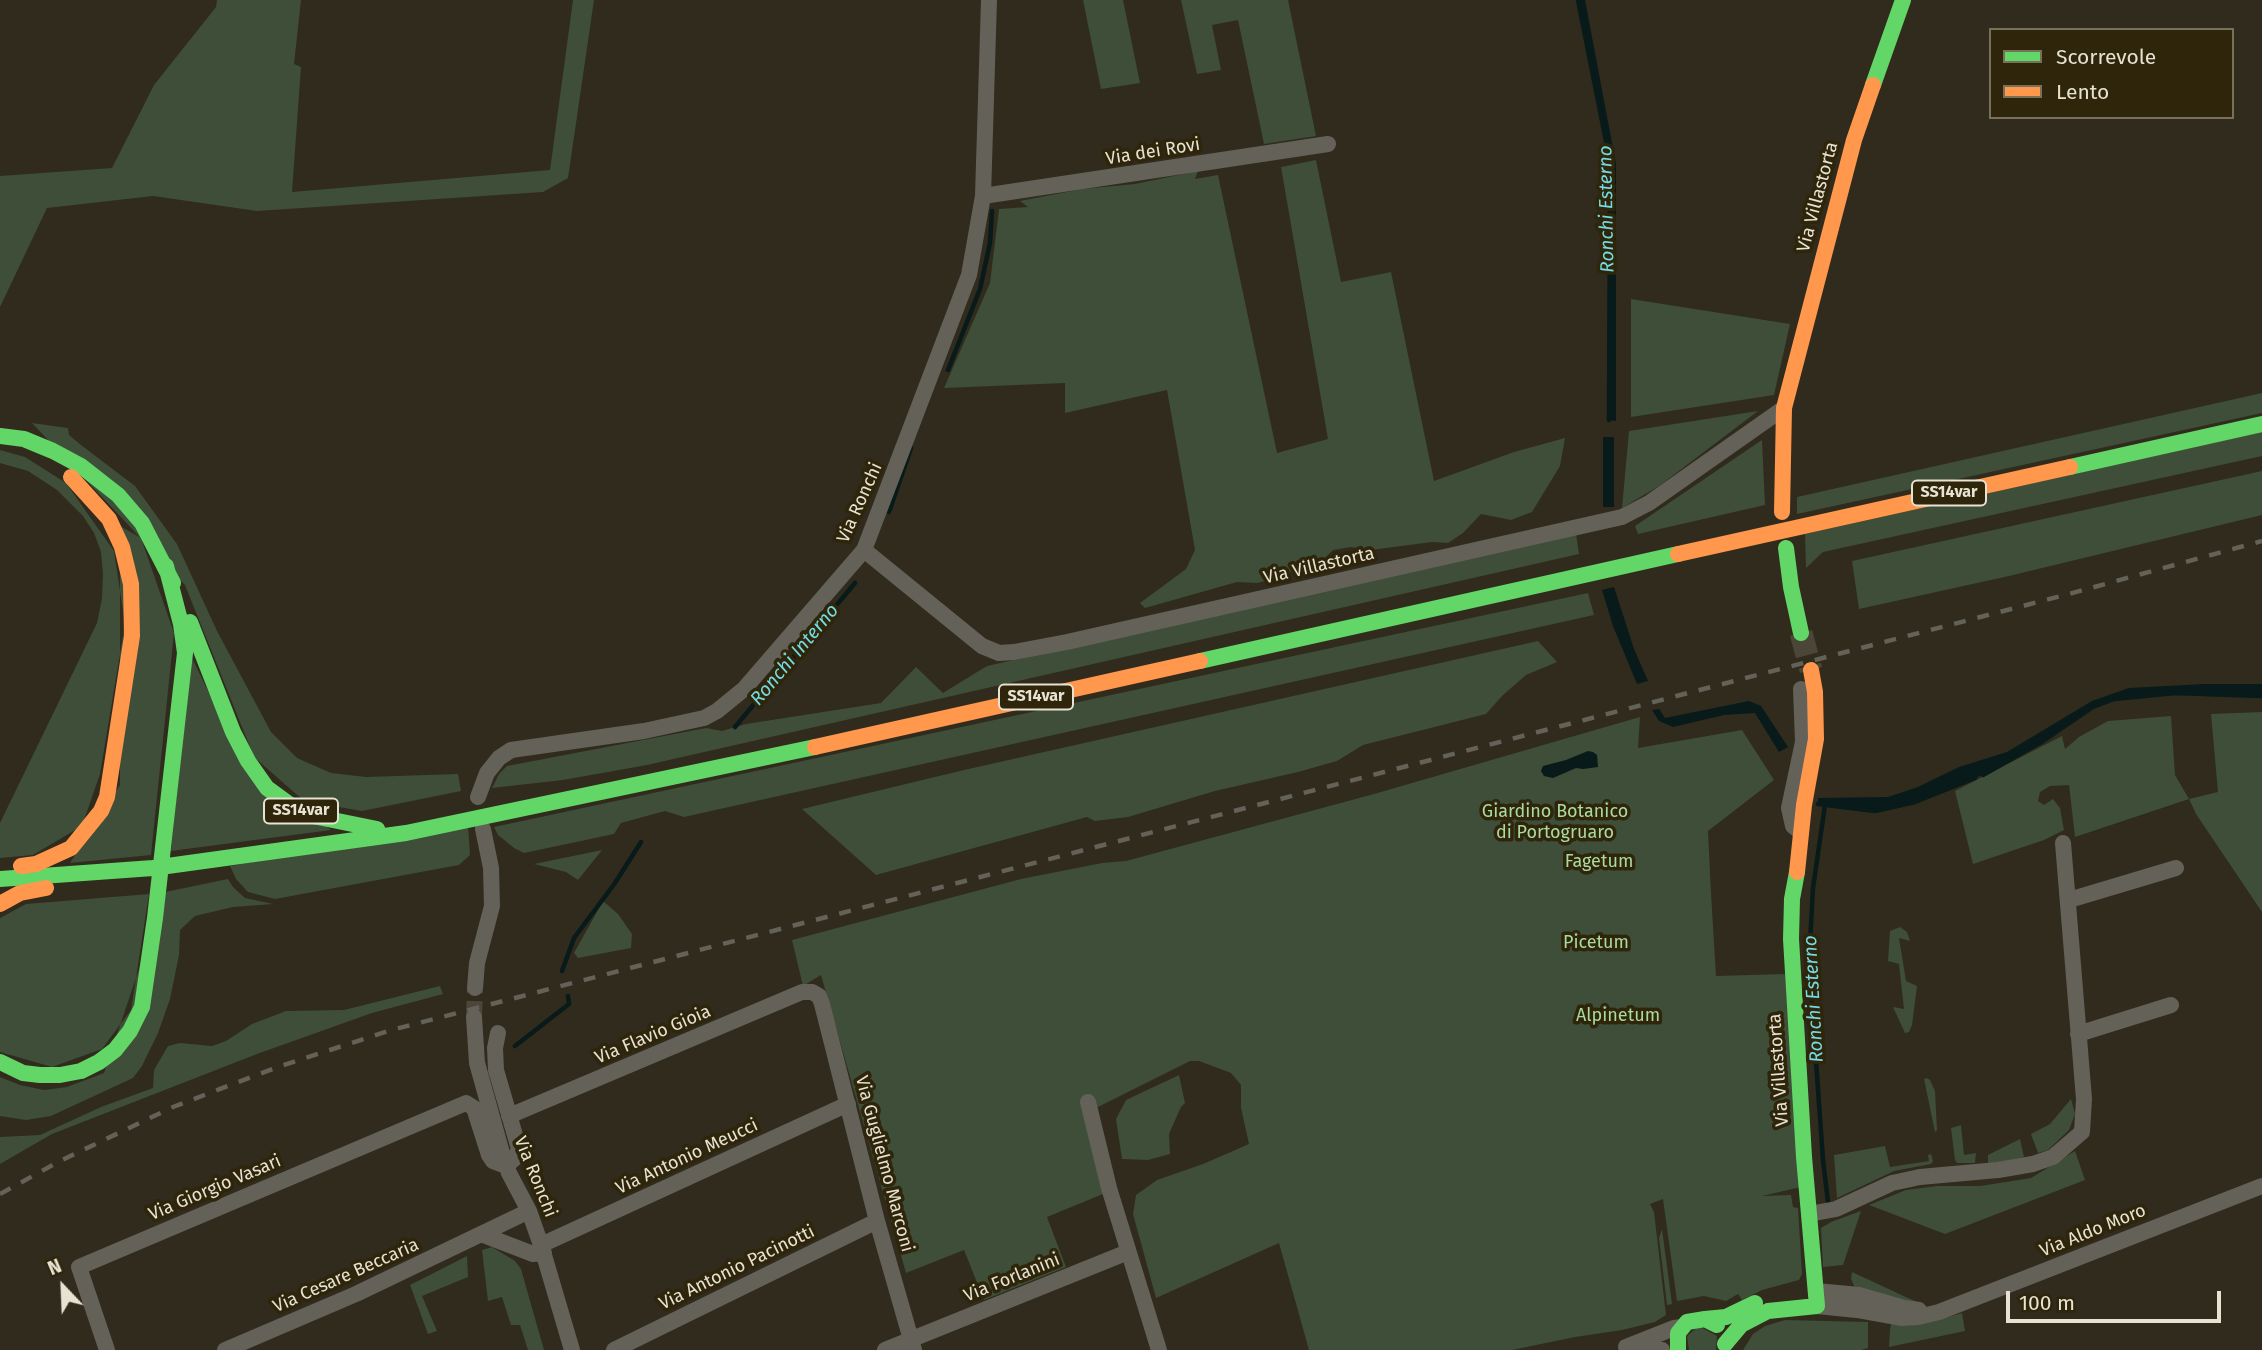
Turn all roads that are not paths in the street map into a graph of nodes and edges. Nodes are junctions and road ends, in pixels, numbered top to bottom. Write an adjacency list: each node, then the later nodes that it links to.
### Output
1 (989, 0): 4 (street, Via Ronchi)
2 (1903, 0): 5 (main road, Via Villastorta)
3 (1328, 144): 4 (street, Via dei Rovi)
4 (983, 196): 10 (street, Via Ronchi)
5 (1784, 408): 8 (main road, Via Villastorta); 10 (street, Via Villastorta)
6 (2262, 424): 16 (main road, SS14var)
7 (0, 438): 11 (main road); 20 (main road)
8 (1782, 512)
9 (1786, 548): 12 (main road)
10 (864, 550): 15 (street, Via Ronchi)
11 (166, 566): 18 (main road, SS14var); 32 (main road)
12 (1801, 633)
13 (1811, 670): 17 (main road, Via Villastorta)
14 (1801, 689): 17 (street, Via Villastorta)
15 (478, 797)
16 (487, 823): 18 (main road, SS14var); 26 (street)
17 (1801, 832): 39 (main road, Via Villastorta)
18 (406, 833): 21 (main road, SS14var)
19 (2063, 843): 24 (street)
20 (0, 868)
21 (153, 868): 23 (main road, SS14var); 25 (main road)
22 (2176, 868): 24 (street)
23 (0, 879)
24 (2069, 900): 31 (street)
25 (0, 904)
26 (475, 988)
27 (812, 992): 34 (street, Via Guglielmo Marconi); 35 (street, Via Flavio Gioia)
28 (2171, 1005): 31 (street)
29 (474, 1017): 36 (street, Via Ronchi)
30 (498, 1032): 35 (street)
31 (2078, 1034): 39 (street)
32 (0, 1062)
33 (1088, 1102): 43 (street)
34 (848, 1104): 40 (street, Via Guglielmo Marconi); 42 (street, Via Antonio Meucci)
35 (509, 1116): 36 (street)
36 (506, 1166): 38 (street, Via Ronchi); 51 (street, Via Giorgio Vasari)
37 (2262, 1186): 45 (street, Via Aldo Moro)
38 (529, 1211): 41 (street, Via Cesare Beccaria); 42 (street, Via Ronchi)
39 (1809, 1214): 44 (main road, Via Villastorta)
40 (877, 1221): 48 (street, Via Guglielmo Marconi); 54 (street, Via Antonio Pacinotti)
41 (481, 1234): 42 (street); 52 (street, Via Cesare Beccaria)
42 (543, 1249): 53 (street, Via Ronchi)
43 (1128, 1252): 48 (street, Via Forlanini); 56 (street)
44 (1817, 1298): 45 (street, Via Aldo Moro); 45 (street, Via Aldo Moro); 46 (main road, Via Aldo Moro); 49 (main road, Via Aldo Moro)
45 (1939, 1312)
46 (1705, 1319): 47 (main road); 49 (main road)
47 (1682, 1326): 50 (street); 58 (main road)
48 (912, 1344): 55 (street, Via Forlanini)
49 (1724, 1347)
50 (1618, 1349): 57 (street)
51 (107, 1350)
52 (225, 1350)
53 (572, 1350)
54 (614, 1350)
55 (885, 1350)
56 (1160, 1350)
57 (1662, 1350)
58 (1678, 1350)

